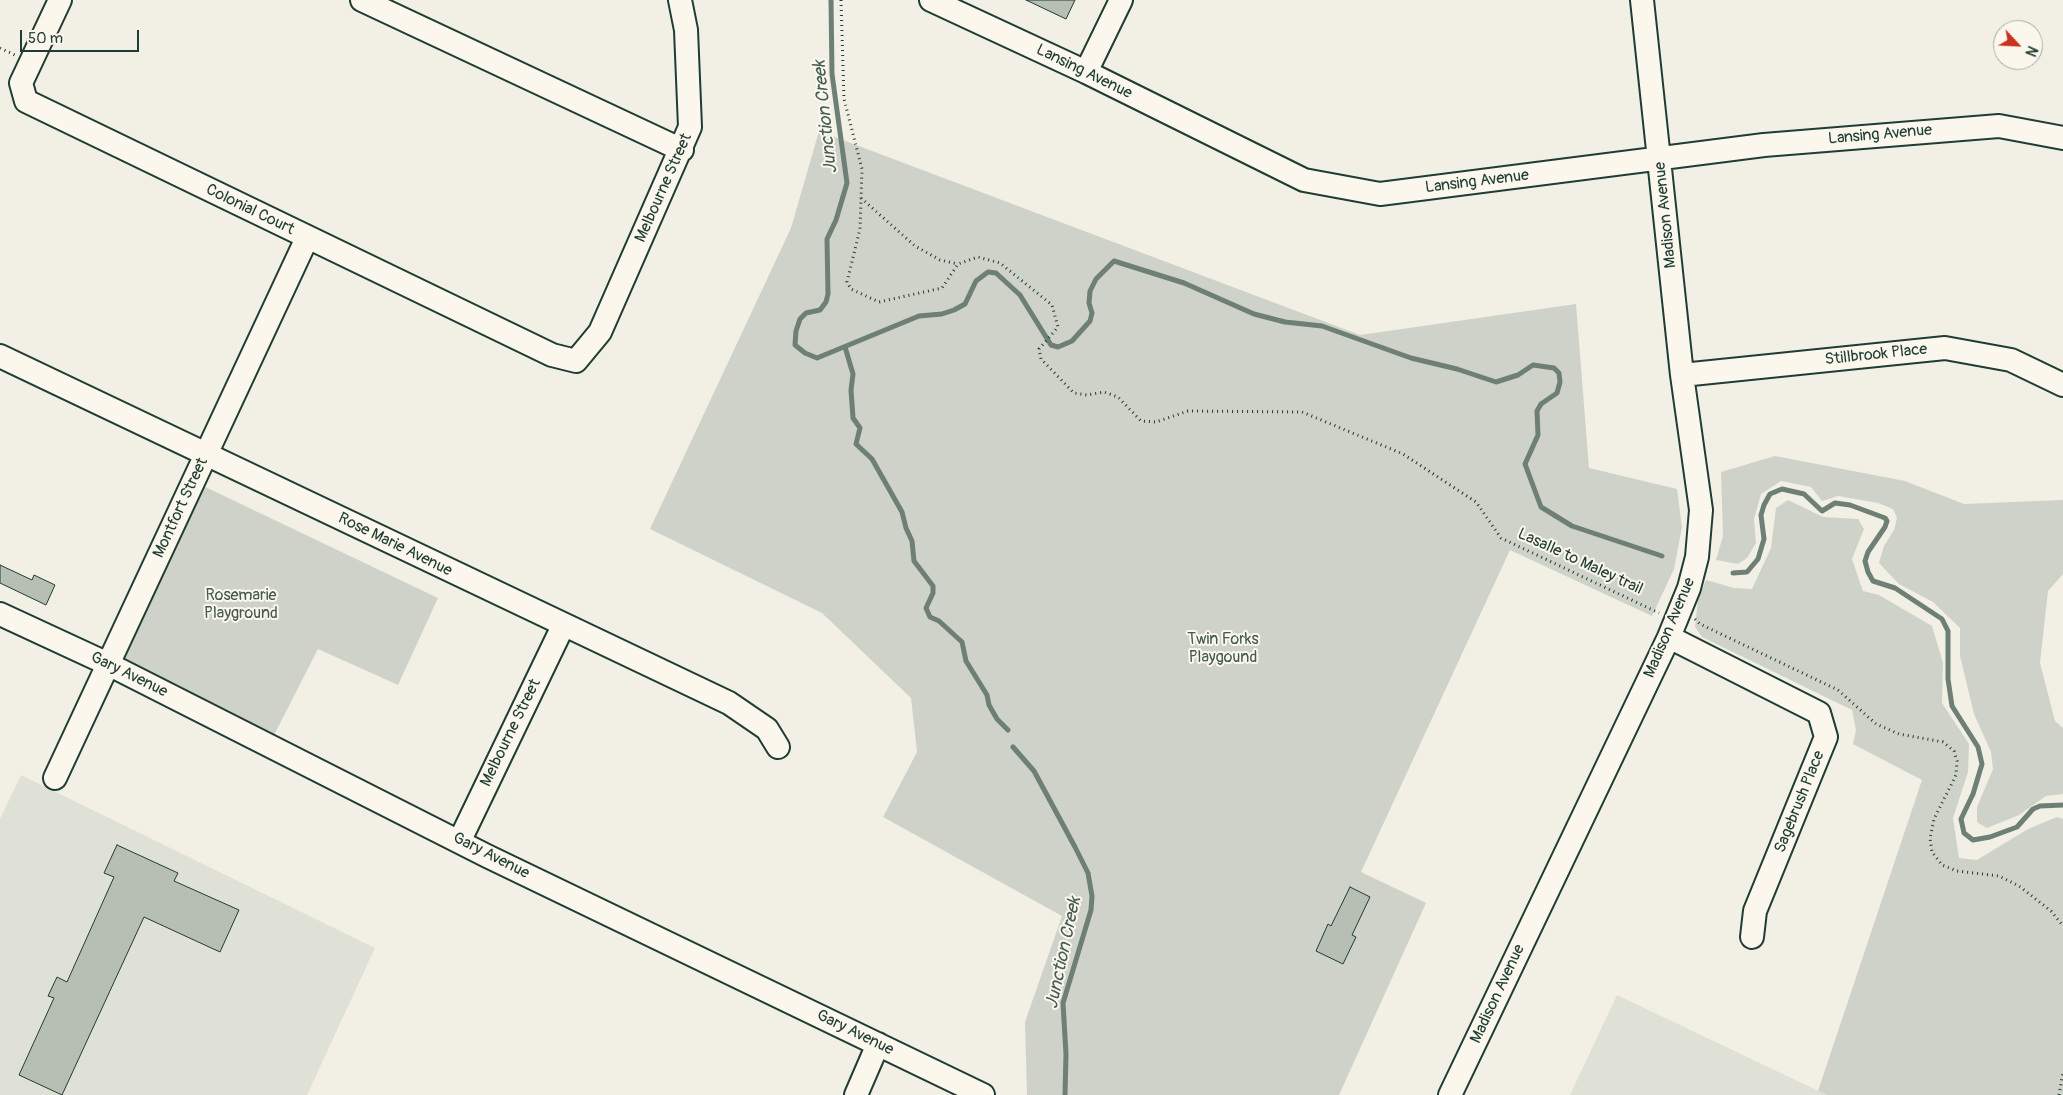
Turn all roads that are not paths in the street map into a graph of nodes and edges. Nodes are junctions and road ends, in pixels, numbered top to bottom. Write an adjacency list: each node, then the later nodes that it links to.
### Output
1 (60, 0): 11 (street, Colonial Court)
2 (362, 0): 9 (street)
3 (680, 0): 9 (street, Melbourne Street)
4 (931, 0): 7 (street, Lansing Avenue)
5 (1121, 0): 7 (street)
6 (1642, 0): 10 (street, Madison Avenue)
7 (1086, 72): 10 (street, Lansing Avenue)
8 (2063, 138): 10 (street, Lansing Avenue)
9 (682, 150): 13 (street, Melbourne Street)
10 (1660, 159): 14 (street, Madison Avenue)
11 (307, 238): 13 (street, Colonial Court); 16 (street, Montfort Street)
12 (0, 356): 16 (street, Rose Marie Avenue)
13 (576, 361)
14 (1682, 375): 15 (street, Stillbrook Place); 19 (street, Madison Avenue)
15 (2063, 385)
16 (206, 454): 18 (street, Rose Marie Avenue); 20 (street, Montfort Street)
17 (0, 614): 20 (street, Gary Avenue)
18 (563, 626): 21 (street, Rose Marie Avenue); 23 (street, Melbourne Street)
19 (1669, 637): 24 (street, Sagebrush Place); 28 (street, Madison Avenue)
20 (108, 664): 22 (street, Montfort Street); 23 (street, Gary Avenue)
21 (778, 747)
22 (55, 778)
23 (460, 840): 25 (street, Gary Avenue)
24 (1752, 937)
25 (878, 1044): 26 (street); 27 (street, Gary Avenue)
26 (856, 1095)
27 (983, 1095)
28 (1450, 1095)

